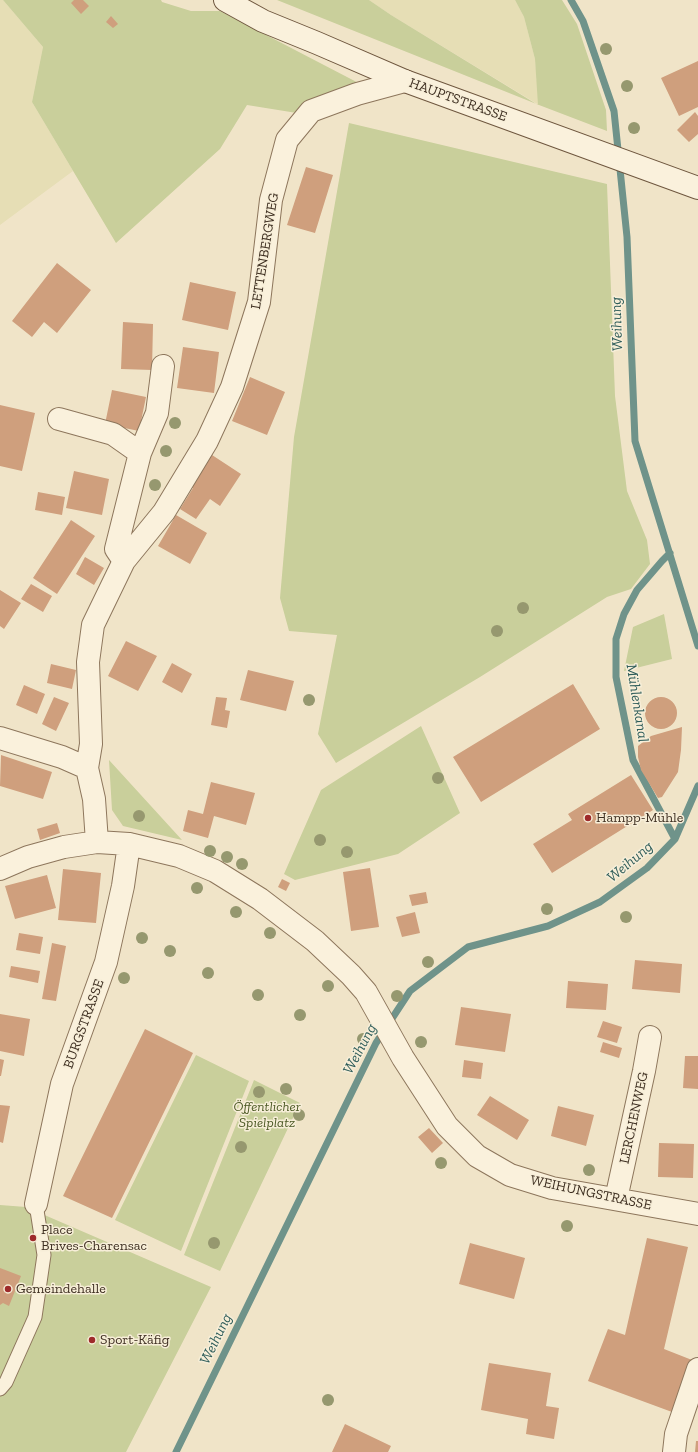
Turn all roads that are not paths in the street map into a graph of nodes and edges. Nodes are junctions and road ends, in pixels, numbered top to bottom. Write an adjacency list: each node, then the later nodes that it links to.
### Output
1 (224, 0): 2 (street, HAUPTSTRASSE)
2 (405, 81): 3 (street, HAUPTSTRASSE); 7 (street, LETTENBERGWEG)
3 (698, 188)
4 (164, 366): 6 (street)
5 (59, 419): 6 (street)
6 (140, 453): 7 (street)
7 (124, 561): 9 (street, LETTENBERGWEG)
8 (0, 738): 9 (street)
9 (87, 768): 10 (street)
10 (97, 842): 11 (street, WEIHUNGSTRASSE); 12 (street)
11 (129, 844): 14 (street, WEIHUNGSTRASSE); 15 (street, BURGSTRASSE)
12 (0, 869)
13 (650, 1037): 14 (street, LERCHENWEG)
14 (616, 1199): 16 (street, WEIHUNGSTRASSE)
15 (36, 1204): 18 (lane)
16 (698, 1214)
17 (698, 1369): 19 (street)
18 (0, 1389)
19 (674, 1452)

